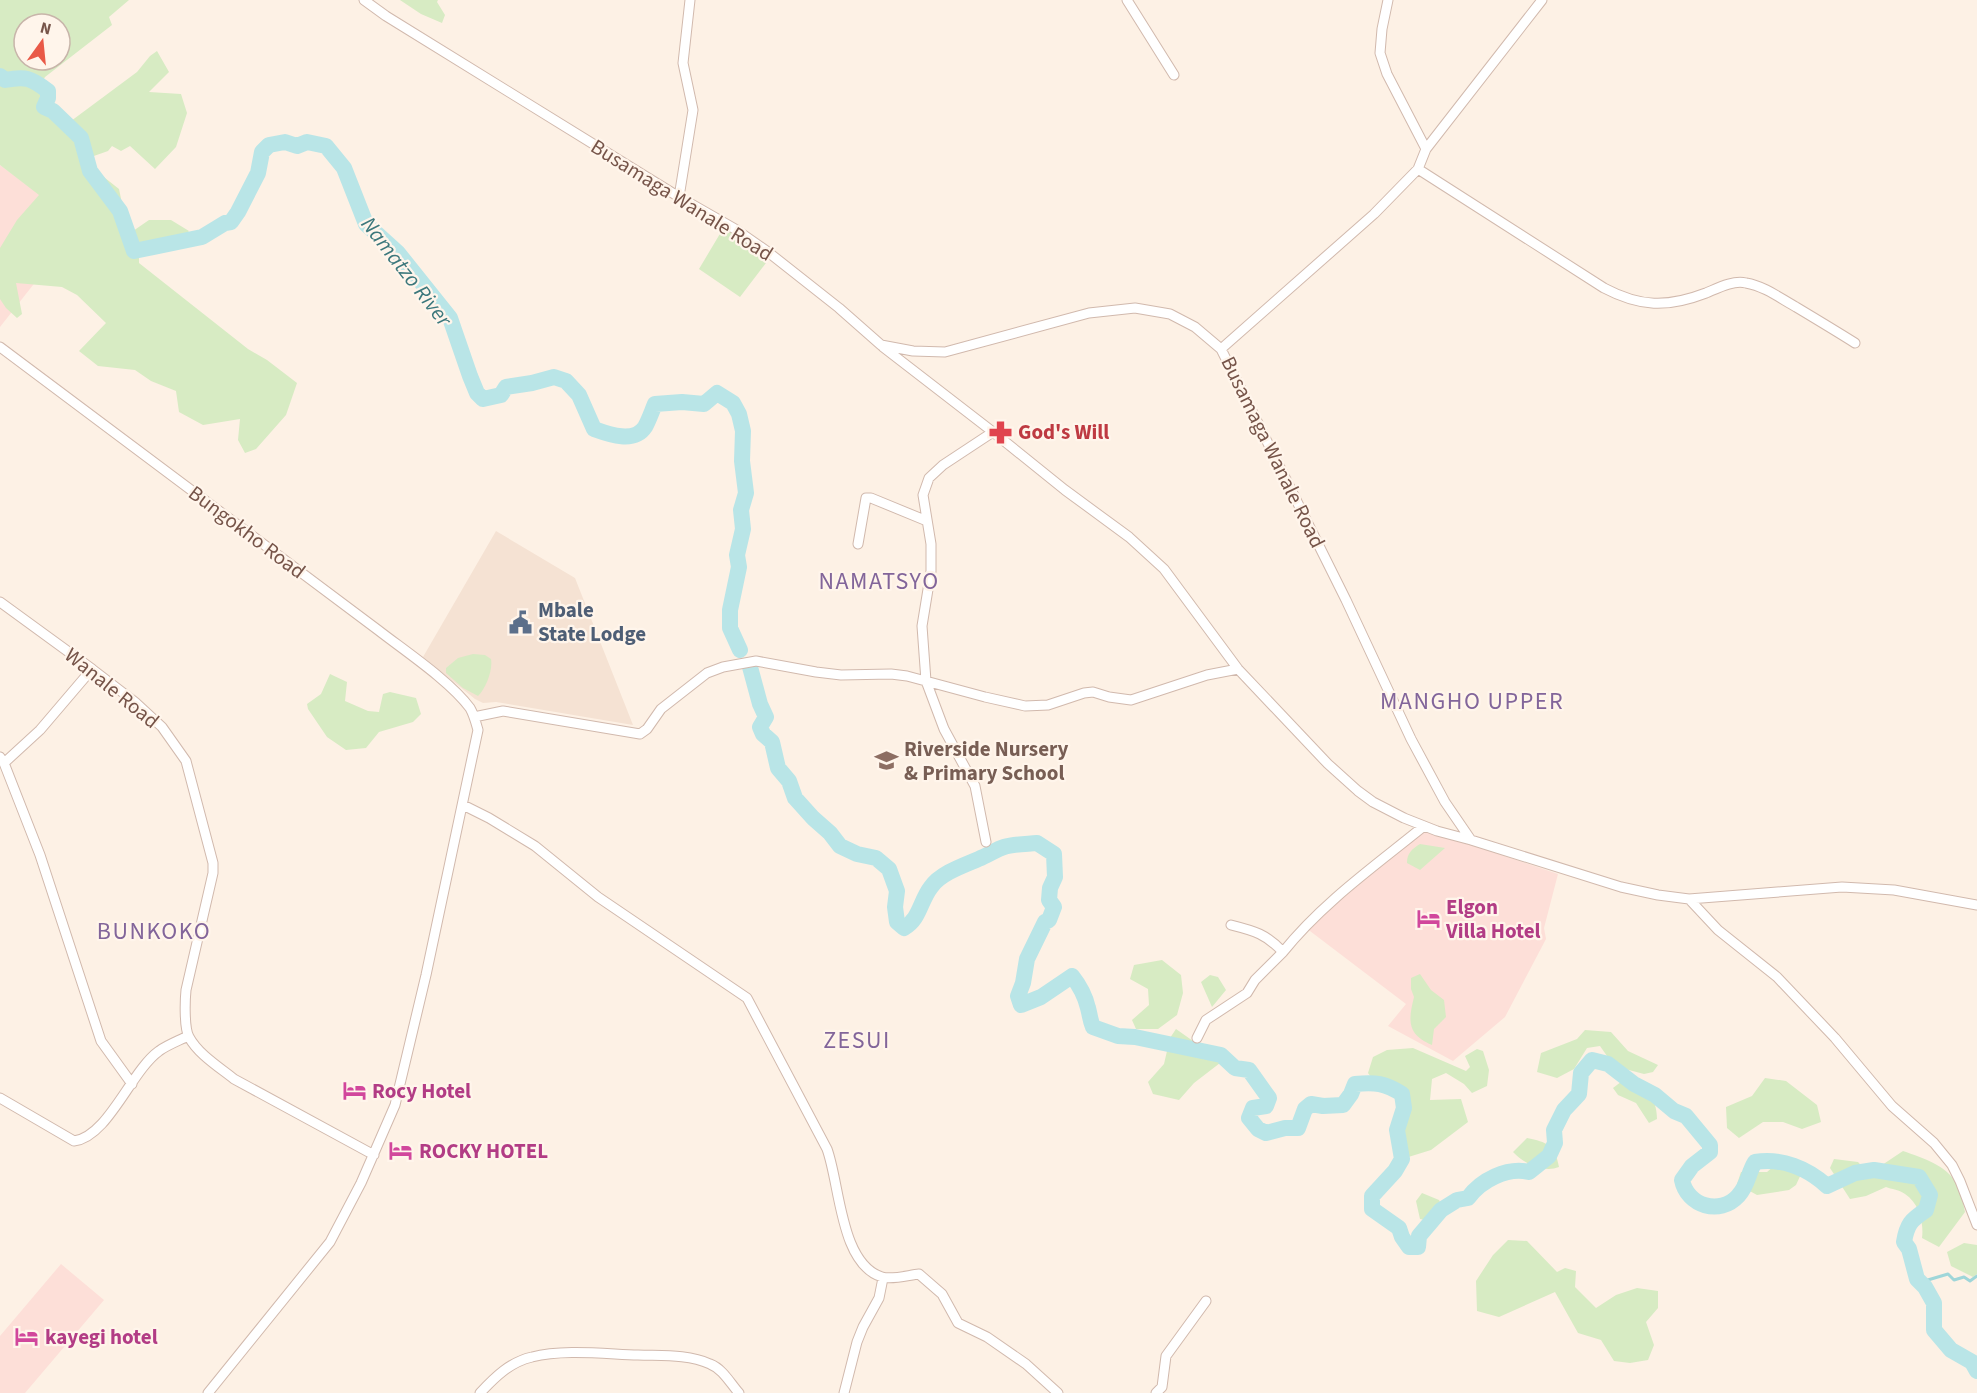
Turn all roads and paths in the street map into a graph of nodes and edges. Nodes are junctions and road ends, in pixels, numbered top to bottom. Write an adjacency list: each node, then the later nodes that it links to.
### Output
1 (364, 0): 9 (street, Busamaga Wanale Road)
2 (690, 0): 9 (street)
3 (1127, 0): 6 (street)
4 (1388, 0): 7 (street)
5 (1542, 0): 7 (street)
6 (1173, 75)
7 (1426, 149): 8 (street)
8 (1418, 169): 10 (street); 13 (street)
9 (679, 197): 11 (street, Busamaga Wanale Road)
10 (1856, 343)
11 (881, 345): 13 (street, Busamaga Wanale Road); 14 (street)
12 (0, 347): 21 (street, Bungokho Road)
13 (1221, 349): 25 (street, Busamaga Wanale Road)
14 (993, 432): 15 (street); 19 (street)
15 (927, 521): 16 (street); 20 (street)
16 (858, 544)
17 (0, 602): 18 (street, Wanale Road)
18 (92, 669): 22 (street); 31 (street, Wanale Road)
19 (1238, 669): 20 (street); 24 (street)
20 (926, 681): 21 (street); 26 (street)
21 (474, 717): 23 (street, Bungokho Road)
22 (2, 760): 33 (street)
23 (463, 805): 35 (street); 37 (street)
24 (1424, 826): 25 (street); 30 (street)
25 (1472, 840): 27 (street)
26 (986, 842)
27 (1689, 899): 28 (street); 36 (street)
28 (1977, 905)
29 (1231, 925): 30 (street)
30 (1283, 952): 32 (street)
31 (188, 1036): 33 (street); 35 (street)
32 (1197, 1038)
33 (132, 1084): 34 (street)
34 (0, 1098)
35 (374, 1155): 39 (street)
36 (1977, 1225)
37 (883, 1278): 42 (street); 43 (street)
38 (1206, 1301): 44 (street)
39 (208, 1393)
40 (480, 1393): 41 (street)
41 (739, 1393)
42 (844, 1393)
43 (1058, 1393)
44 (1156, 1393)

